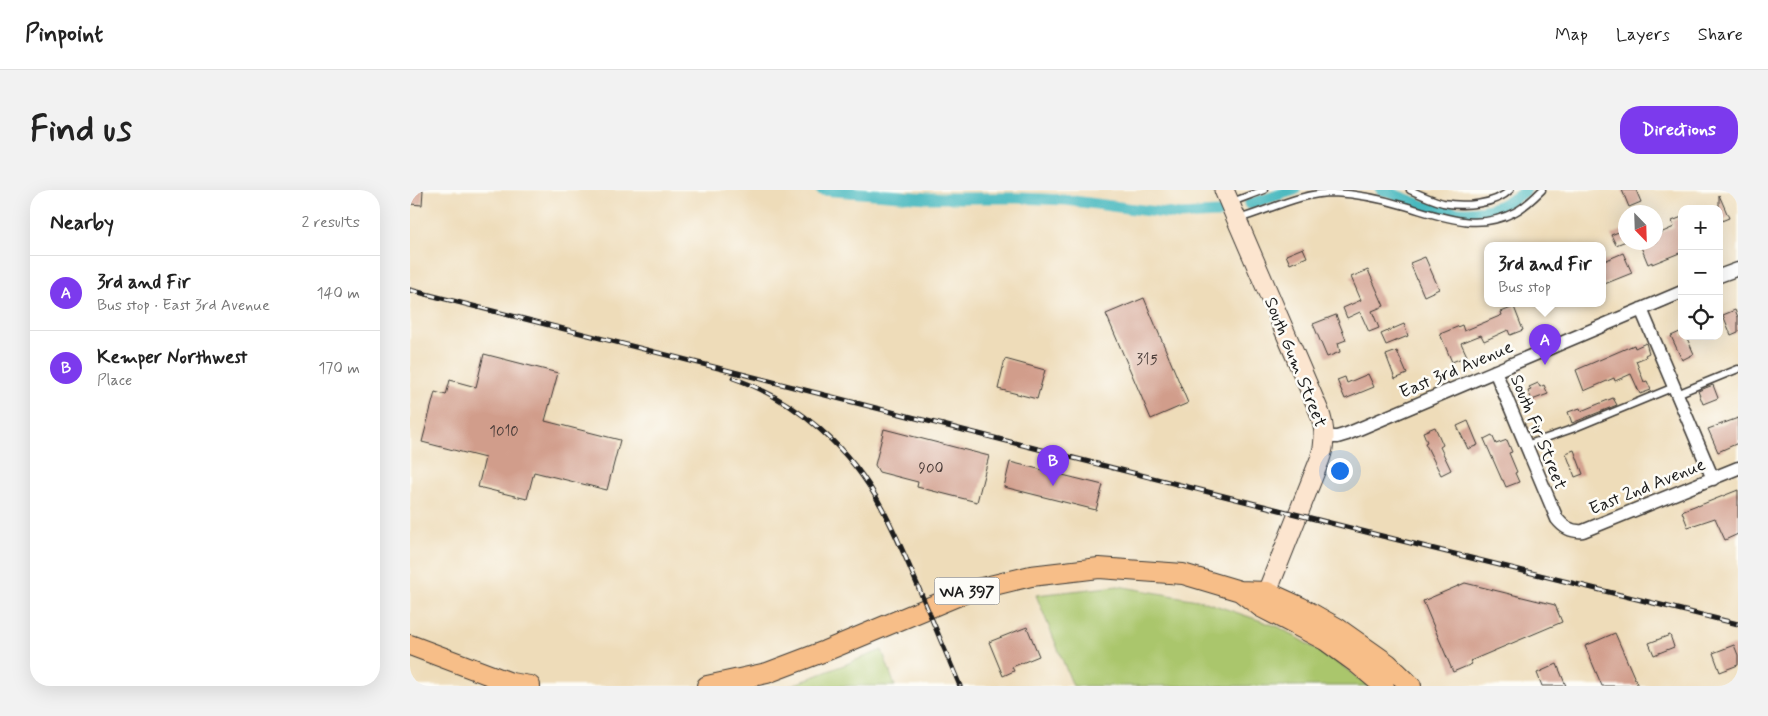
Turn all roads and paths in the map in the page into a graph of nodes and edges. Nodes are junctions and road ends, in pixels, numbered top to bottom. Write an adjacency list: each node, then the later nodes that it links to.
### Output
1 (1264, 190): 5 (lane)
2 (1510, 190): 4 (lane)
3 (1542, 190): 5 (lane)
4 (1413, 191)
5 (1230, 204): 13 (main road, South Gum Street)
6 (1738, 268): 7 (street)
7 (1723, 274)
8 (1678, 294): 9 (street, East 3rd Avenue)
9 (1641, 309): 11 (street, East 3rd Avenue); 12 (street)
10 (1738, 369): 12 (lane)
11 (1495, 371): 13 (street, East 3rd Avenue); 14 (street, South Fir Street)
12 (1675, 390): 14 (lane); 16 (street)
13 (1324, 437): 18 (main road, South Gum Street)
14 (1526, 445): 17 (street, South Fir Street)
15 (1738, 468): 16 (street, East 2nd Avenue)
16 (1713, 479): 17 (street, East 2nd Avenue)
17 (1568, 529)
18 (1264, 599): 21 (main road, WA 397); 22 (main road, WA 397); 23 (main road, WA 397)
19 (410, 645): 20 (main road)
20 (530, 686)
21 (707, 686)
22 (1384, 686)
23 (1411, 686)

